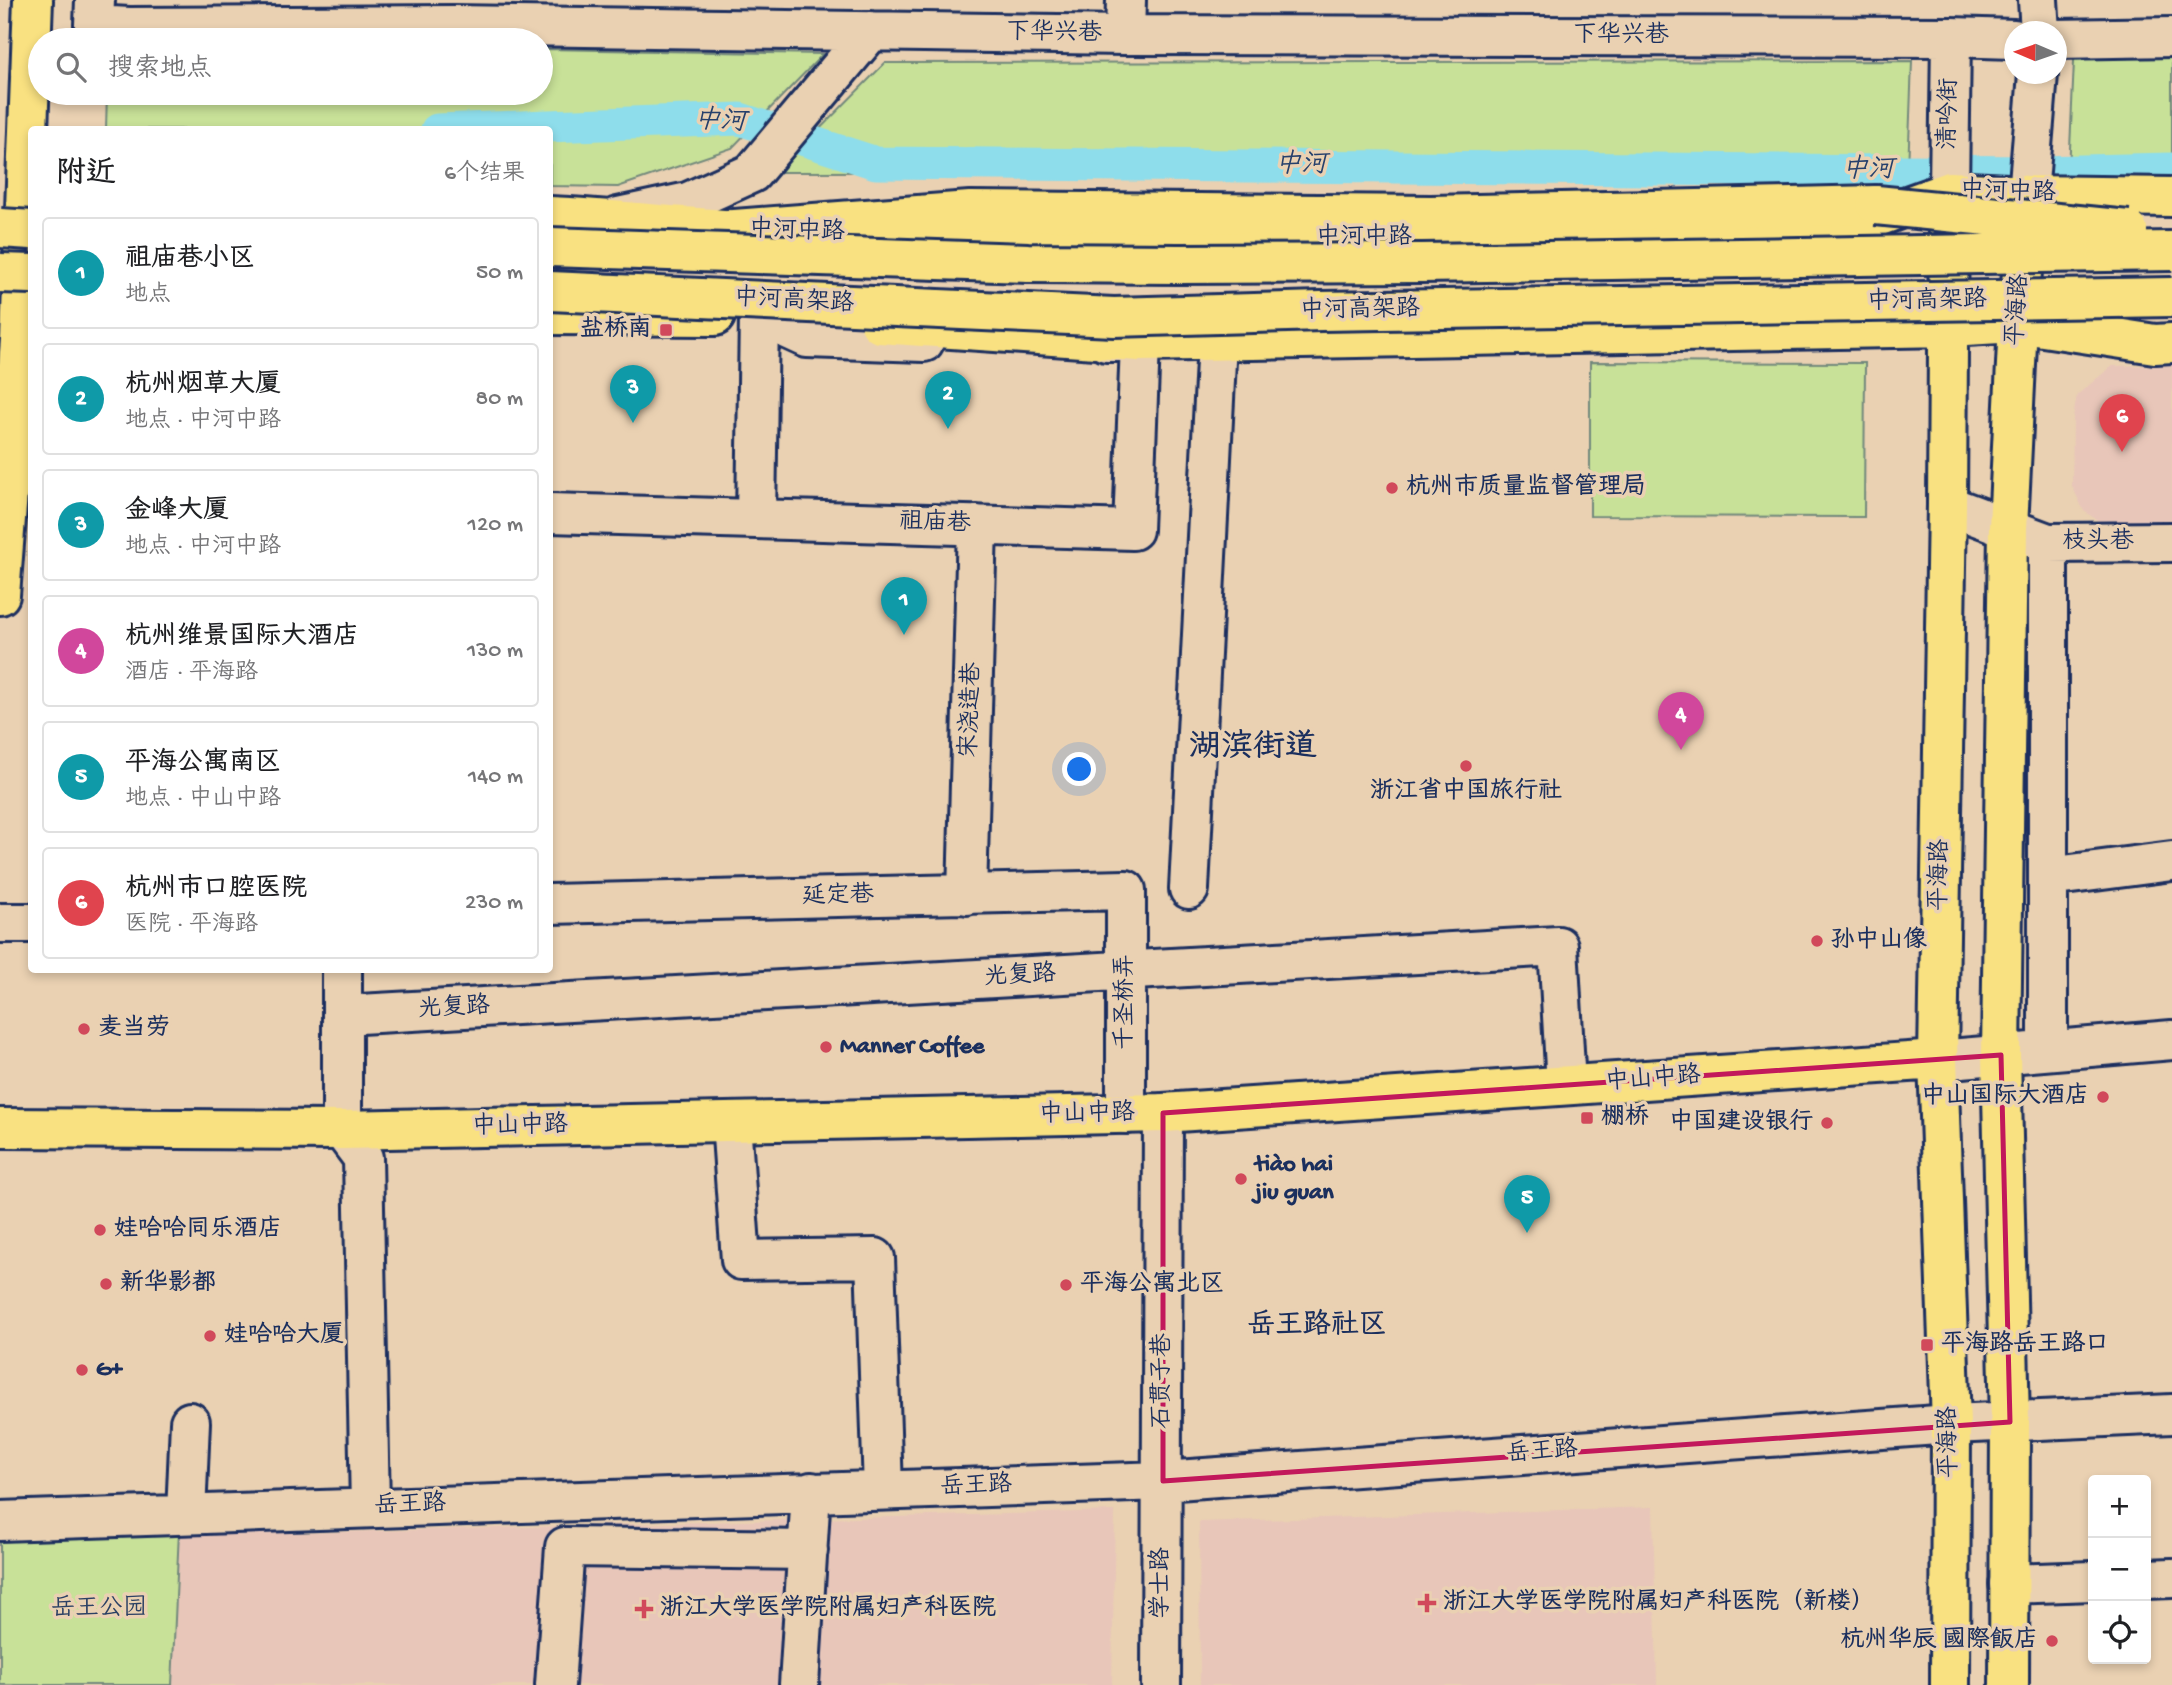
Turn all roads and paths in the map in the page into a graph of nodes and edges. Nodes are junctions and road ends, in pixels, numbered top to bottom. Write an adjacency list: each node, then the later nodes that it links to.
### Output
1 (15, 0): 16 (street)
2 (33, 0): 8 (main road)
3 (2038, 0): 7 (street)
4 (453, 12): 5 (street, 下华兴巷); 9 (street, 下华兴巷)
5 (95, 13)
6 (1126, 18): 9 (street, 下华兴巷); 10 (street, 下华兴巷)
7 (2039, 21)
8 (30, 28)
9 (871, 31): 21 (street)
10 (1951, 37): 12 (street, 下华兴巷); 17 (street, 清吟街)
11 (2172, 37): 13 (street)
12 (2004, 39)
13 (2067, 39)
14 (28, 56): 16 (main road)
15 (2037, 84): 18 (street)
16 (16, 190): 32 (main road)
17 (1949, 191): 18 (main road, 中河中路); 24 (main road, 中河中路); 36 (main road, 平海路)
18 (2028, 195): 19 (main road, 中河中路); 35 (main road, 平海路)
19 (2172, 197)
20 (553, 216): 21 (main road, 中河中路)
21 (612, 219): 24 (main road, 中河中路)
22 (0, 228): 23 (main road, bridge)
23 (28, 230)
24 (722, 230): 25 (main road, bridge)
25 (2172, 235)
26 (553, 247): 27 (main road, 中河高架路, bridge)
27 (2172, 251)
28 (0, 273): 29 (main road, bridge)
29 (28, 274)
30 (553, 291): 31 (main road, 中河高架路, bridge)
31 (2172, 297)
32 (18, 315): 47 (main road)
33 (553, 315): 34 (main road)
34 (760, 316): 39 (main road); 42 (street)
35 (2018, 323): 36 (main road); 37 (main road); 44 (main road, 平海路)
36 (1949, 327): 38 (main road); 40 (main road, 平海路)
37 (2166, 333)
38 (1217, 341): 39 (main road); 50 (street)
39 (1140, 342): 43 (street, 祖庙巷)
40 (1947, 505): 44 (street, 枝头巷); 62 (main road, 平海路)
41 (553, 513): 42 (street, 祖庙巷)
42 (755, 519): 43 (street, 祖庙巷)
43 (977, 526): 52 (street, 宋浇造巷)
44 (2008, 528): 46 (street, 枝头巷); 61 (main road, 平海路)
45 (2172, 542): 46 (street, 枝头巷)
46 (2048, 543): 49 (street)
47 (0, 595)
48 (2172, 861): 49 (street)
49 (2048, 877): 60 (street)
50 (1189, 889)
51 (1126, 891): 52 (street, 延定巷); 56 (street, 千圣桥弄)
52 (967, 895): 53 (street, 延定巷)
53 (553, 904)
54 (0, 923): 55 (street)
55 (28, 923)
56 (1126, 971): 58 (street, 光复路); 63 (street, 光复路); 65 (street, 千圣桥弄)
57 (342, 973): 58 (street)
58 (342, 1015): 68 (street)
59 (2172, 1040): 60 (street, 中山中路)
60 (2048, 1050): 61 (street, 中山中路)
61 (2001, 1055): 62 (street, 中山中路); 71 (main road, 平海路)
62 (1938, 1060): 63 (main road, 中山中路); 72 (main road, 平海路)
63 (1566, 1085): 64 (main road, 中山中路)
64 (1163, 1113): 65 (main road, 中山中路); 73 (street, 石贯子巷)
65 (1126, 1114): 66 (main road, 中山中路)
66 (731, 1122): 68 (main road, 中山中路); 74 (street)
67 (0, 1128): 68 (main road, 中山中路)
68 (342, 1130): 76 (street)
69 (2172, 1414): 71 (street, 岳王路)
70 (190, 1422): 77 (street)
71 (2010, 1422): 72 (street, 岳王路); 83 (main road, 平海路)
72 (1951, 1424): 73 (street, 岳王路); 87 (main road, 平海路)
73 (1163, 1481): 74 (street, 岳王路); 86 (street, 学士路)
74 (883, 1489): 75 (street, 岳王路)
75 (811, 1492): 76 (street, 岳王路); 79 (street)
76 (370, 1507): 77 (street, 岳王路)
77 (186, 1514): 78 (street, 岳王路)
78 (0, 1521)
79 (808, 1550): 84 (street); 85 (street)
80 (2172, 1578): 81 (street)
81 (2151, 1579)
82 (2088, 1581): 83 (street)
83 (2009, 1584): 88 (main road, 平海路)
84 (555, 1685)
85 (799, 1685)
86 (1161, 1685)
87 (1950, 1685)
88 (2009, 1685)

